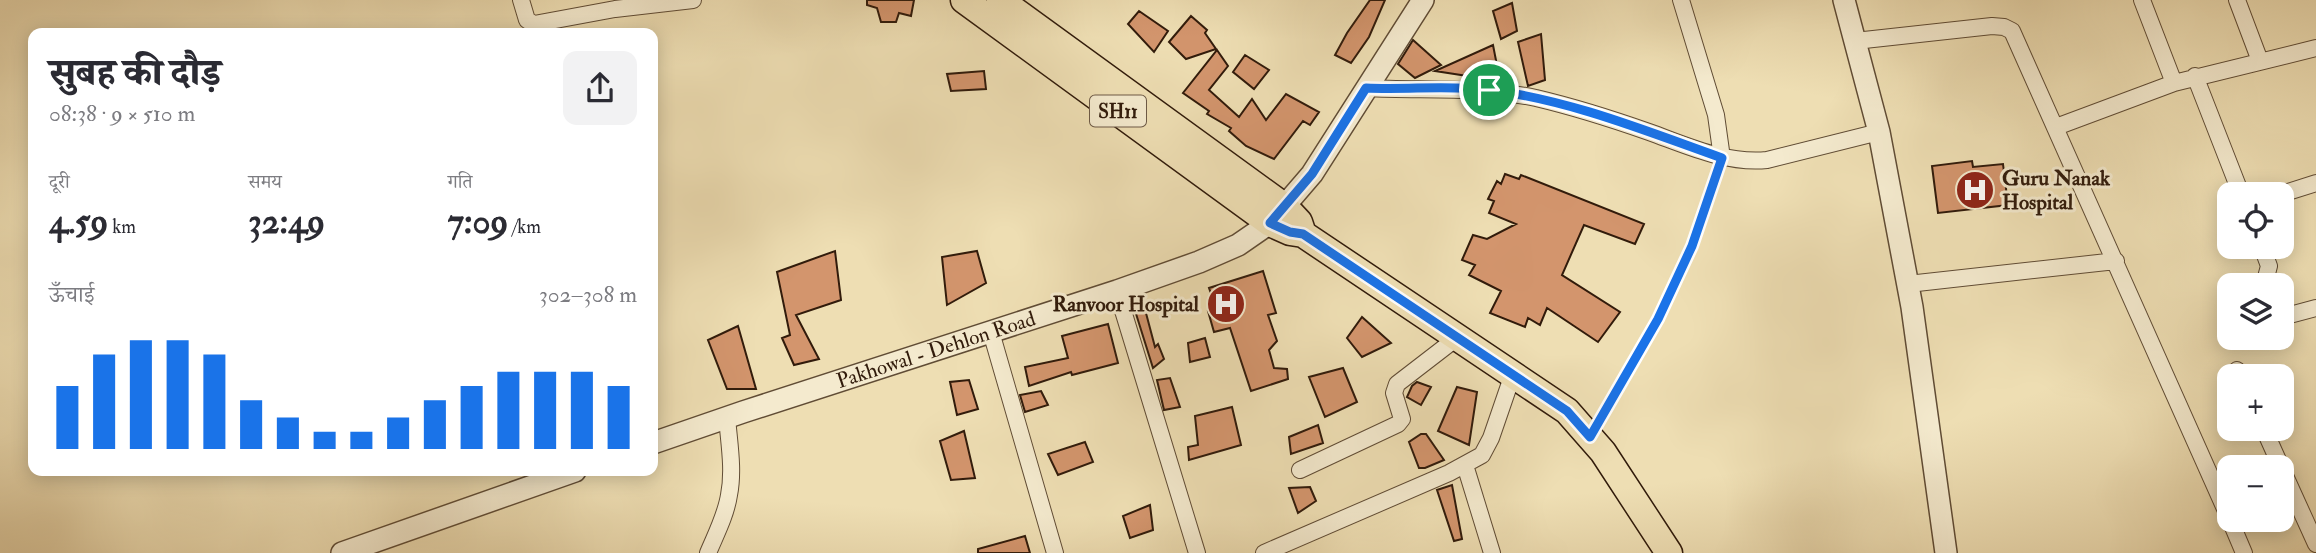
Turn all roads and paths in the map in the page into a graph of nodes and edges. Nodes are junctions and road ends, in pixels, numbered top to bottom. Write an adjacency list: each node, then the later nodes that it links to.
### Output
1 (521, 0): 2 (street)
2 (693, 0)
3 (964, 0): 22 (main road, SH11)
4 (1000, 0): 22 (main road, SH11)
5 (1423, 0): 15 (street, Pakhowal - Dehlon Road)
6 (1681, 0): 18 (street)
7 (1844, 0): 10 (street)
8 (2142, 0): 14 (street)
9 (2237, 0): 12 (street)
10 (1855, 41): 16 (street); 17 (street)
11 (2316, 48): 12 (street)
12 (2260, 61): 13 (street)
13 (2195, 76): 14 (street); 19 (street)
14 (2174, 83): 16 (street)
15 (1366, 88): 18 (street); 22 (street, Pakhowal - Dehlon Road)
16 (2056, 127): 23 (street)
17 (1879, 132): 18 (street); 24 (street)
18 (1722, 158): 32 (lane)
19 (2236, 182)
20 (2316, 183): 21 (street)
21 (2294, 190)
22 (1278, 215): 25 (street, Pakhowal - Dehlon Road); 29 (main road, SH11)
23 (2116, 261): 24 (street); 37 (street)
24 (1908, 284): 48 (street)
25 (1117, 291): 28 (street, Pakhowal - Dehlon Road); 45 (street)
26 (2316, 308): 27 (street)
27 (2294, 314)
28 (991, 332): 31 (street, Pakhowal - Dehlon Road); 44 (street)
29 (1458, 337): 30 (main road, SH11); 35 (street)
30 (1513, 374): 32 (main road, SH11); 34 (street)
31 (727, 417): 33 (street, Pakhowal - Dehlon Road); 43 (street)
32 (1590, 437): 41 (main road, SH11)
33 (658, 441)
34 (1465, 465): 46 (street); 47 (street)
35 (1300, 470)
36 (561, 476): 42 (street)
37 (2217, 490)
38 (2294, 495): 40 (street)
39 (2235, 532): 49 (street)
40 (2316, 544)
41 (1665, 551)
42 (342, 553)
43 (708, 553)
44 (1055, 553)
45 (1197, 553)
46 (1264, 553)
47 (1492, 553)
48 (1946, 553)
49 (2244, 553)

